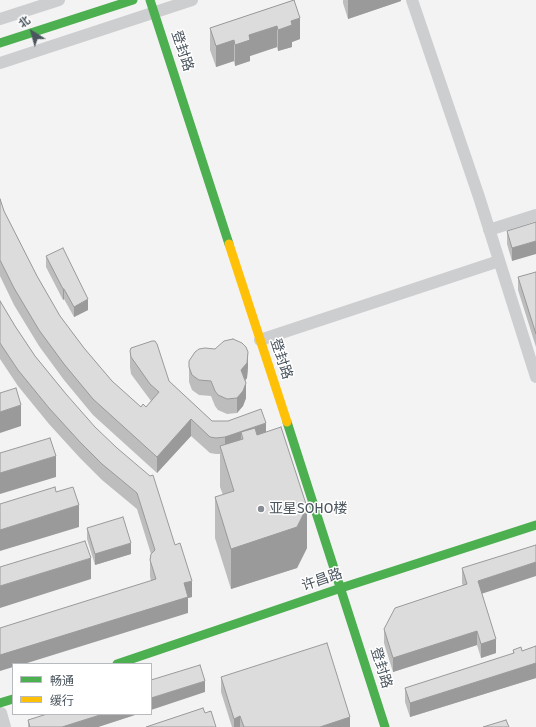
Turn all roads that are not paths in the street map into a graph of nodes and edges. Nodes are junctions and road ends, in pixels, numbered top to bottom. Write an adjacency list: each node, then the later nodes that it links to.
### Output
1 (59, 0): 7 (street)
2 (133, 0): 8 (main road)
3 (150, 0): 6 (main road, 登封路)
4 (192, 0): 6 (street)
5 (412, 0): 11 (street)
6 (154, 12): 9 (street); 13 (main road, 登封路)
7 (0, 19)
8 (0, 43)
9 (0, 63)
10 (536, 215): 11 (street)
11 (489, 230): 12 (street)
12 (499, 262): 13 (street); 14 (street)
13 (260, 340): 16 (main road, 登封路)
14 (536, 377)
15 (536, 525): 16 (main road, 许昌路)
16 (341, 588): 17 (main road, 许昌路); 21 (main road, 登封路)
17 (120, 663)
18 (12, 700): 19 (main road)
19 (2, 710): 20 (street)
20 (5, 727)
21 (385, 727)

